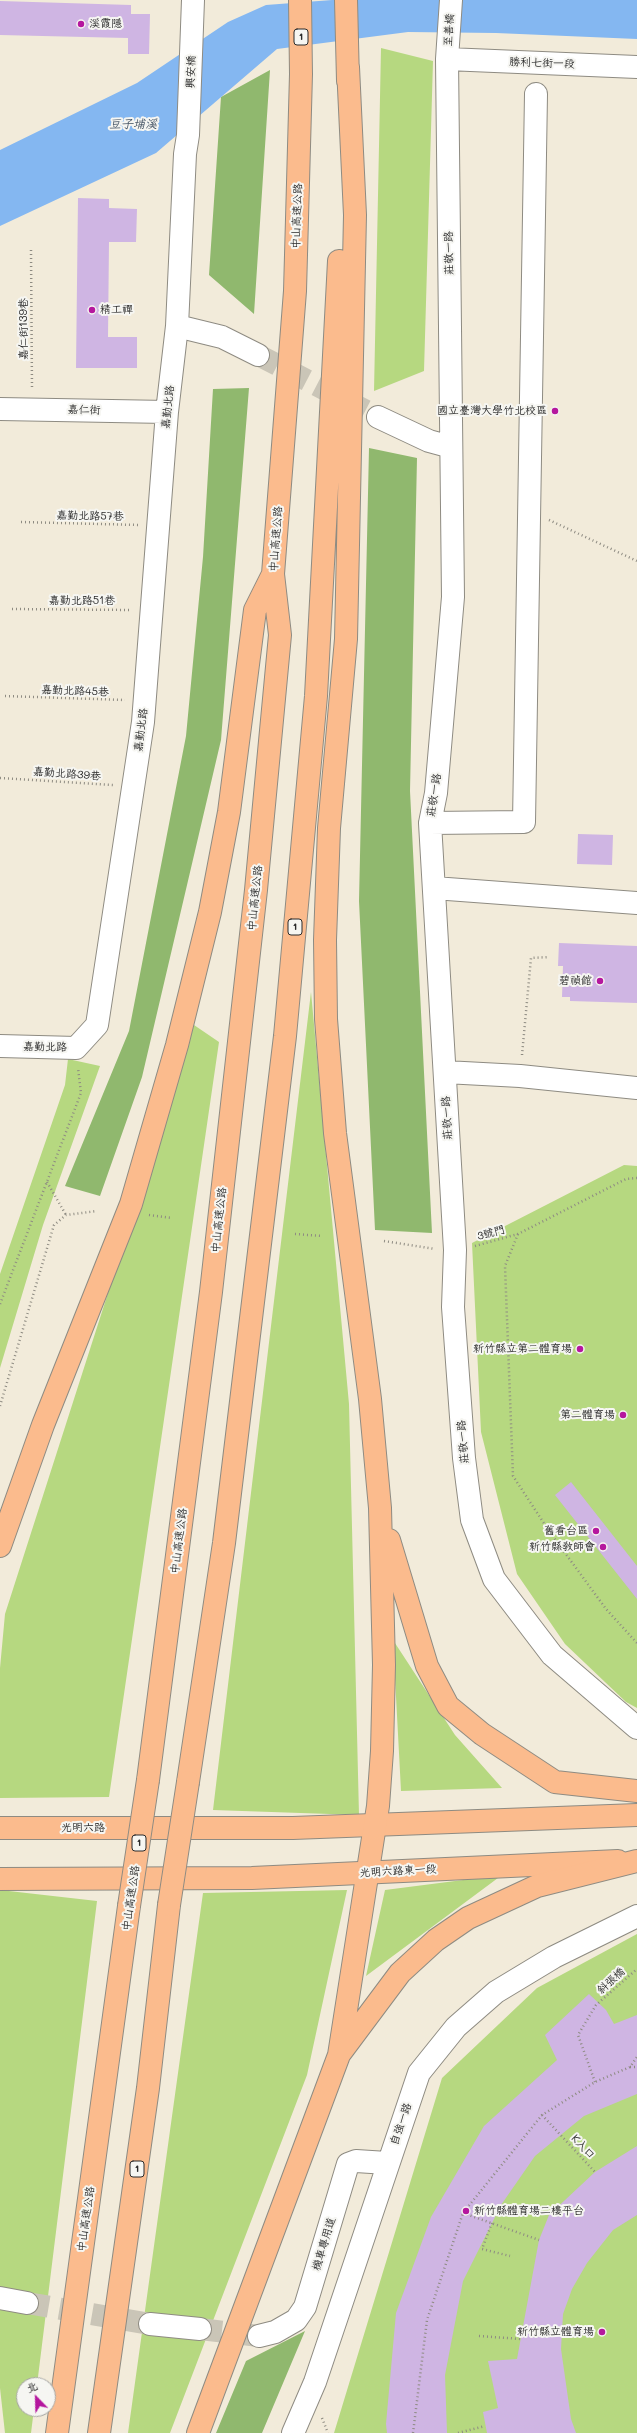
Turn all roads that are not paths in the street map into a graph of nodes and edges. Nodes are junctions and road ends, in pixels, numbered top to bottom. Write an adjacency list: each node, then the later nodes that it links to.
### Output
1 (300, 0): 16 (main road, 中山高速公路 / 1)
2 (346, 0): 6 (main road, 1)
3 (451, 0): 5 (street, 至善橋)
4 (193, 4): 9 (street, 興安橋)
5 (447, 60): 7 (street, 勝利七街一段); 15 (street, 莊敬一路)
6 (348, 67): 23 (main road); 42 (main road, 1, bridge)
7 (637, 67)
8 (536, 94): 17 (street)
9 (188, 135): 10 (street, 嘉勤北路)
10 (177, 326): 11 (street); 13 (street, 嘉勤北路)
11 (258, 355)
12 (0, 409): 13 (street, 嘉仁街)
13 (167, 412): 20 (street, 嘉勤北路)
14 (378, 417): 15 (street)
15 (451, 447): 17 (street, 莊敬一路)
16 (272, 574): 24 (main road); 41 (main road, 中山高速公路 / 1, bridge)
17 (430, 823): 18 (street, 莊敬一路)
18 (434, 888): 19 (street); 21 (street, 莊敬一路)
19 (637, 903)
20 (0, 1046)
21 (444, 1072): 22 (street); 25 (street, 莊敬一路)
22 (637, 1088)
23 (380, 1508): 26 (main road); 28 (main road)
24 (0, 1546)
25 (637, 1728)
26 (637, 1791)
27 (637, 1815): 28 (main road)
28 (374, 1823): 29 (main road, 光明六路); 31 (main road)
29 (0, 1828)
30 (637, 1860): 31 (main road, 光明六路東一段); 34 (main road)
31 (367, 1872): 32 (main road, 光明六路東一段); 34 (main road)
32 (0, 1879)
33 (637, 1916): 35 (street, 自強一路)
34 (339, 2054): 43 (main road)
35 (387, 2163): 40 (street, 機車專用道); 44 (street, 自強一路)
36 (0, 2298): 37 (street)
37 (28, 2303)
38 (150, 2324): 39 (street)
39 (200, 2329)
40 (259, 2336)
41 (57, 2433)
42 (99, 2433)
43 (198, 2433)
44 (293, 2433)

